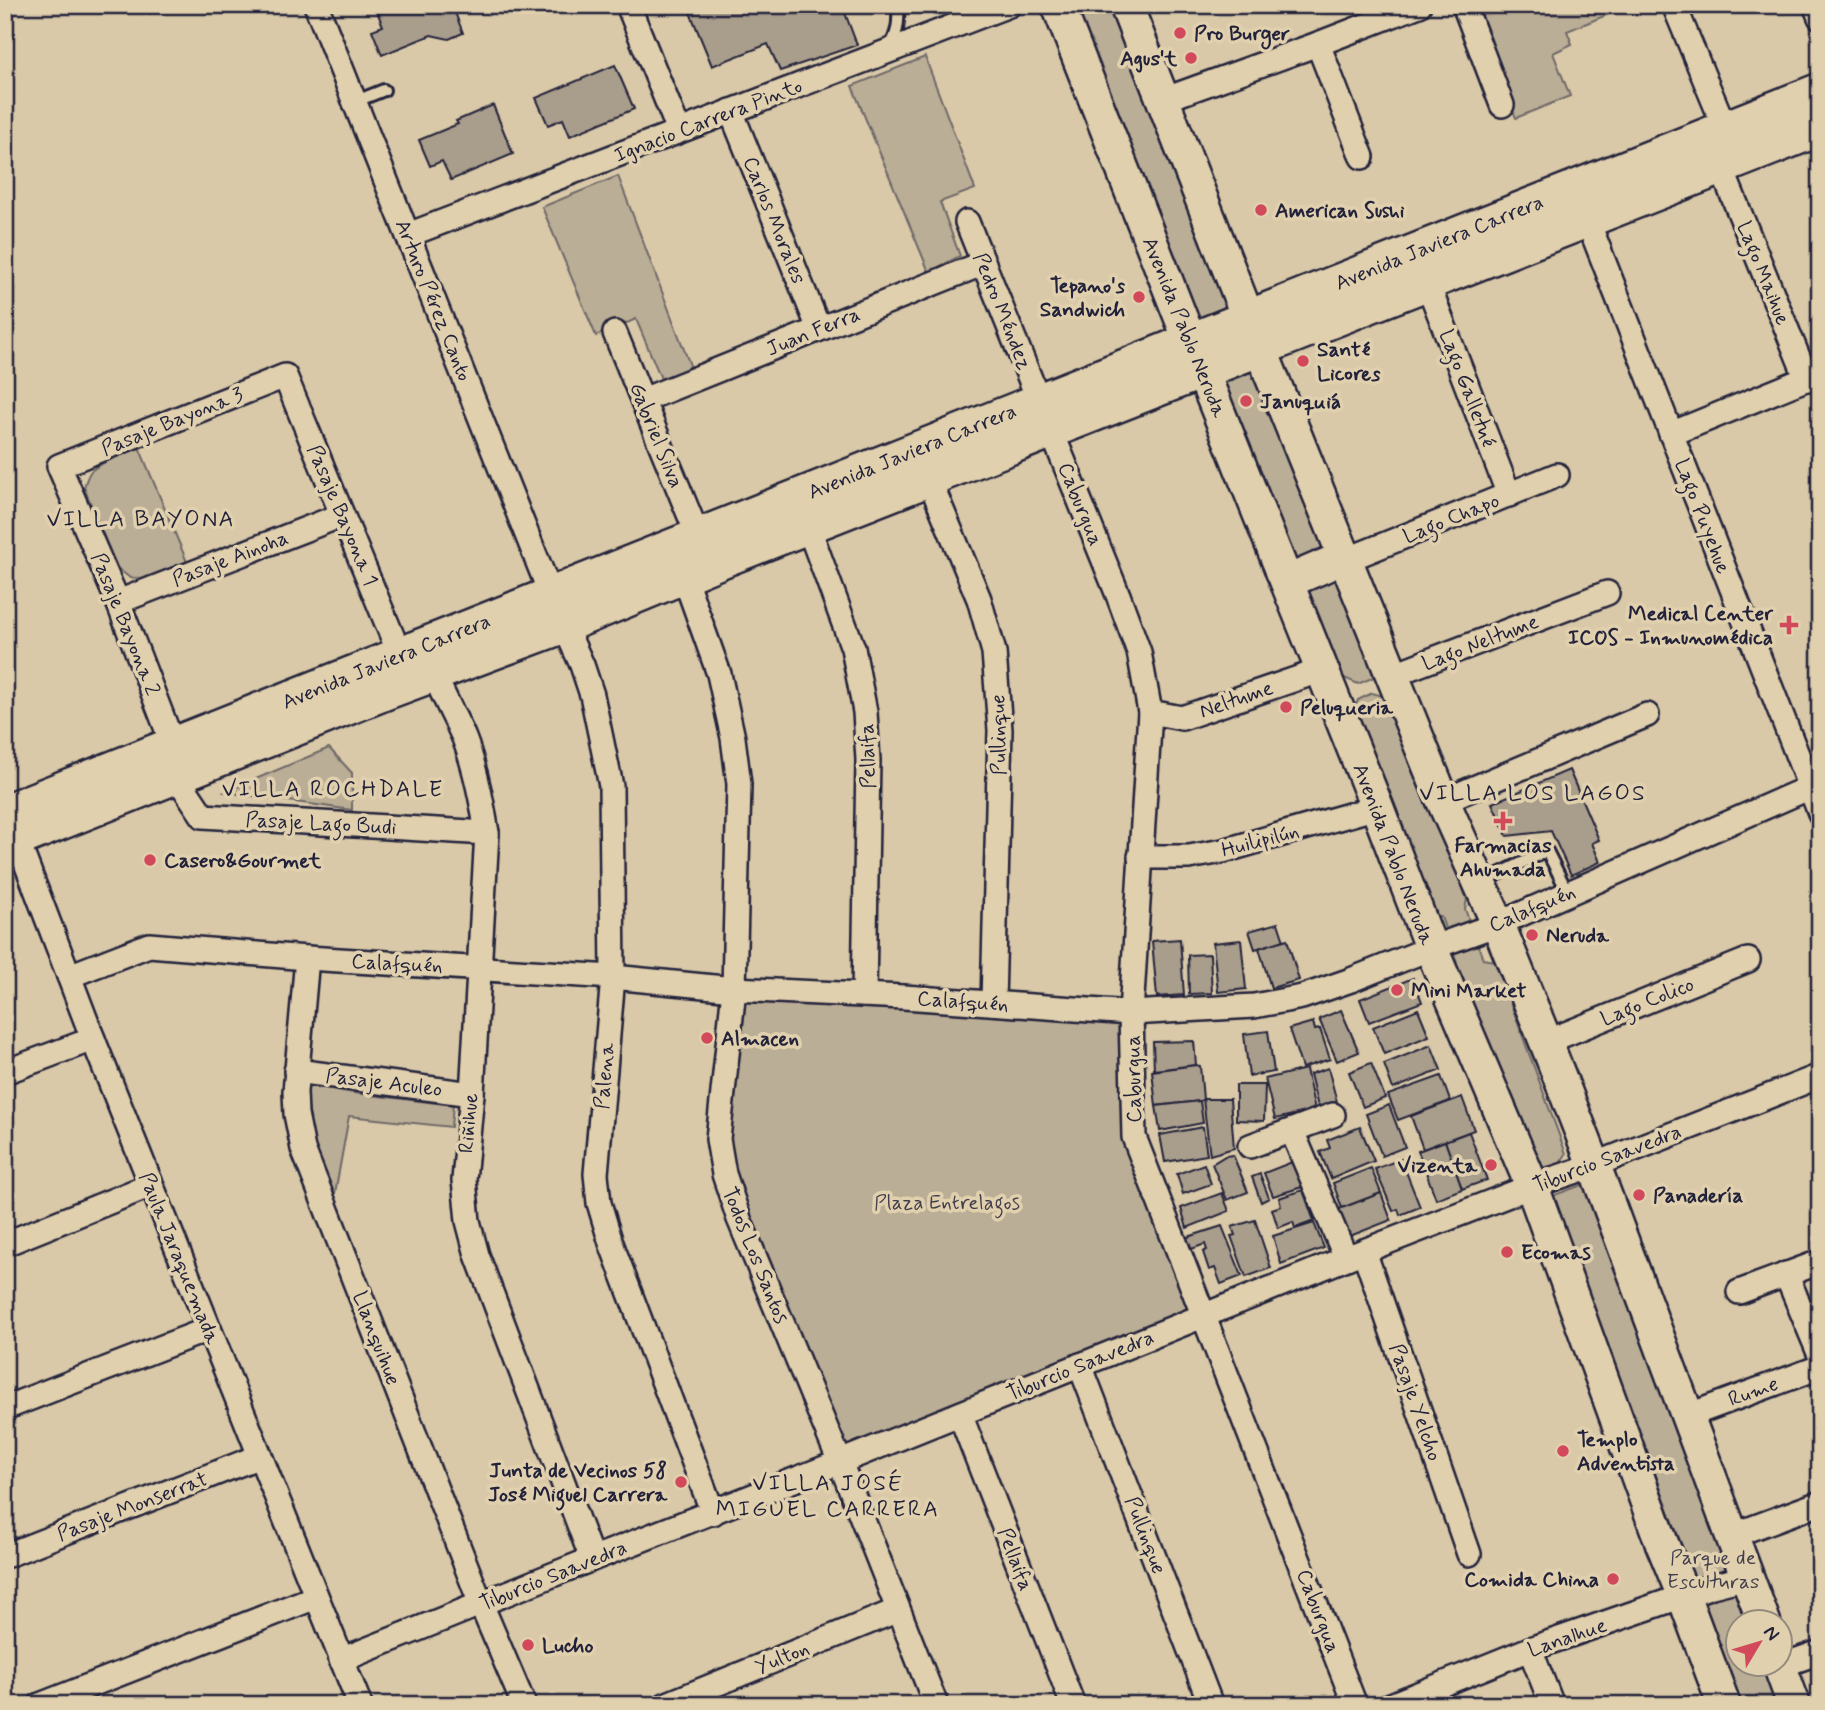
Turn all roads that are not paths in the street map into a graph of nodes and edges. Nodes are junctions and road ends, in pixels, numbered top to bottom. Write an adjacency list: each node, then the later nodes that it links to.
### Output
1 (316, 5): 17 (street, Arturo Pérez Canto)
2 (628, 5): 22 (street)
3 (898, 5): 13 (lane)
4 (1009, 5): 13 (street, Ignacio Carrera Pinto)
5 (1058, 5): 34 (main road, Avenida Pablo Neruda)
6 (1126, 5): 16 (main road)
7 (1419, 5): 12 (street)
8 (1464, 5): 18 (street)
9 (1674, 5): 20 (street)
10 (1815, 5): 11 (street)
11 (1820, 17)
12 (1318, 44): 16 (street); 23 (street)
13 (883, 53): 19 (street, Ignacio Carrera Pinto)
14 (384, 90): 17 (lane)
15 (1820, 91): 20 (main road, Avenida Javiera Carrera)
16 (1163, 100): 33 (main road)
17 (355, 102): 28 (street, Arturo Pérez Canto)
18 (1503, 105)
19 (732, 111): 22 (street, Ignacio Carrera Pinto); 31 (street, Carlos Morales)
20 (1725, 128): 25 (main road, Avenida Javiera Carrera)
21 (1820, 128): 24 (main road, Avenida Javiera Carrera)
22 (679, 131): 28 (street, Ignacio Carrera Pinto)
23 (1362, 157)
24 (1721, 167): 26 (main road, Avenida Javiera Carrera); 36 (street, Lago Maihue)
25 (1598, 179): 26 (main road); 33 (main road, Avenida Javiera Carrera)
26 (1587, 219): 30 (main road, Avenida Javiera Carrera); 39 (street, Lago Puyehue)
27 (967, 222): 29 (street, Pedro Méndez)
28 (408, 235): 53 (street, Arturo Pérez Canto)
29 (984, 262): 31 (street, Juan Ferra); 38 (street, Pedro Méndez)
30 (1427, 282): 33 (main road, Avenida Javiera Carrera); 43 (street, Lago Galletué)
31 (819, 329): 37 (street, Juan Ferra)
32 (615, 333): 37 (street, Gabriel Silva)
33 (1254, 333): 34 (main road, Avenida Javiera Carrera); 48 (main road)
34 (1196, 356): 38 (main road, Avenida Javiera Carrera); 49 (main road, Avenida Pablo Neruda)
35 (285, 376): 40 (street, Pasaje Bayona 3); 44 (street, Pasaje Bayona 1)
36 (1813, 376): 39 (street)
37 (643, 400): 46 (street, Gabriel Silva)
38 (1042, 423): 42 (main road, Avenida Javiera Carrera); 46 (main road, Avenida Javiera Carrera); 59 (street, Caburgua)
39 (1671, 434): 62 (street, Lago Puyehue)
40 (60, 466): 52 (street, Pasaje Bayona 2)
41 (1557, 475): 43 (street, Lago Chapo)
42 (929, 479): 45 (main road, Avenida Javiera Carrera); 80 (street, Pullinque)
43 (1509, 495): 48 (street, Lago Chapo)
44 (342, 514): 52 (street, Pasaje Ainoha); 54 (street, Pasaje Bayona 1)
45 (808, 526): 47 (main road, Avenida Javiera Carrera); 79 (street, Pellaifa)
46 (698, 537): 47 (main road); 53 (main road, Avenida Javiera Carrera)
47 (726, 558): 50 (main road, Avenida Javiera Carrera)
48 (1345, 558): 49 (main road); 57 (main road)
49 (1282, 571): 55 (main road, Avenida Pablo Neruda)
50 (684, 576): 53 (main road, Avenida Javiera Carrera); 78 (street, Todos Los Santos)
51 (1607, 593): 57 (street, Lago Neltume)
52 (118, 602): 61 (street, Pasaje Bayona 2)
53 (550, 618): 54 (main road, Avenida Javiera Carrera); 56 (main road, Avenida Javiera Carrera); 77 (street, Palena)
54 (400, 655): 58 (main road); 61 (main road, Avenida Javiera Carrera)
55 (1321, 670): 59 (street, Neltume); 64 (main road, Avenida Pablo Neruda)
56 (434, 674): 58 (main road, Avenida Javiera Carrera); 67 (street, Riñihue)
57 (1392, 675): 63 (main road)
58 (390, 690): 61 (main road, Avenida Javiera Carrera)
59 (1150, 712): 68 (street, Caburgua)
60 (1647, 715): 63 (street)
61 (176, 760): 66 (main road, Avenida Javiera Carrera); 67 (street, Pasaje Lago Budi)
62 (1815, 785): 65 (street, Lago Puyehue); 70 (street, Calafquén)
63 (1443, 801): 69 (main road)
64 (1377, 807): 68 (street, Huilipilún); 72 (main road, Avenida Pablo Neruda)
65 (1820, 813)
66 (8, 823): 76 (street, Paula Jaraquemada)
67 (487, 833): 75 (street, Riñihue)
68 (1140, 857): 81 (street, Caburgua)
69 (1479, 883): 70 (lane); 71 (main road)
70 (1567, 893): 71 (street, Calafquén)
71 (1498, 924): 72 (street, Calafquén); 83 (main road)
72 (1431, 948): 81 (street, Calafquén); 93 (main road, Avenida Pablo Neruda)
73 (307, 958): 75 (street, Calafquén); 76 (street, Calafquén); 84 (street, Llanquihue)
74 (1748, 960): 83 (street, Lago Colico)
75 (478, 968): 77 (street, Calafquén); 87 (street, Riñihue)
76 (69, 976): 82 (street, Paula Jaraquemada)
77 (613, 977): 78 (street, Calafquén); 110 (street, Palena)
78 (734, 989): 79 (street, Calafquén); 108 (street, Todos Los Santos)
79 (864, 995): 80 (street, Calafquén)
80 (993, 1003): 81 (street, Calafquén)
81 (1131, 1013): 99 (street, Caburgua)
82 (93, 1039): 85 (street); 92 (street, Paula Jaraquemada)
83 (1546, 1042): 91 (main road)
84 (296, 1071): 87 (street, Pasaje Aculeo); 118 (street, Llanquihue)
85 (5, 1072)
86 (1820, 1076): 91 (street, Tiburcio Saavedra)
87 (471, 1094): 114 (street, Riñihue)
88 (1333, 1115): 89 (street)
89 (1292, 1131): 90 (street); 95 (street, Pasaje Yelcho)
90 (1250, 1146)
91 (1594, 1165): 93 (street, Tiburcio Saavedra); 106 (main road)
92 (151, 1185): 94 (street); 100 (street, Paula Jaraquemada)
93 (1532, 1186): 95 (street, Tiburcio Saavedra); 117 (main road, Avenida Pablo Neruda)
94 (5, 1244)
95 (1355, 1255): 99 (street, Tiburcio Saavedra); 112 (street, Pasaje Yelcho)
96 (1820, 1262): 97 (street)
97 (1786, 1274): 98 (street); 101 (street)
98 (1739, 1292)
99 (1204, 1315): 102 (street, Tiburcio Saavedra); 133 (street, Caburgua)
100 (209, 1329): 104 (street); 107 (street, Paula Jaraquemada)
101 (1820, 1355)
102 (1080, 1365): 105 (street, Tiburcio Saavedra); 132 (street, Pullinque)
103 (1820, 1367): 106 (street, Rume)
104 (5, 1408)
105 (960, 1414): 108 (street, Tiburcio Saavedra); 131 (street, Pellaifa)
106 (1687, 1416): 111 (main road)
107 (260, 1456): 113 (street, Pasaje Monserrat); 116 (street, Paula Jaraquemada)
108 (840, 1462): 110 (street, Tiburcio Saavedra); 120 (street, Todos Los Santos)
109 (1820, 1503): 111 (street)
110 (713, 1513): 114 (street, Tiburcio Saavedra)
111 (1731, 1536): 115 (main road)
112 (1469, 1554)
113 (5, 1556)
114 (592, 1559): 118 (street, Tiburcio Saavedra)
115 (1747, 1577): 117 (street, Lanalhue); 119 (main road)
116 (316, 1597): 123 (street, Paula Jaraquemada); 127 (street)
117 (1684, 1597): 121 (street, Lanalhue); 136 (main road, Avenida Pablo Neruda)
118 (481, 1604): 123 (street, Tiburcio Saavedra); 128 (street, Llanquihue)
119 (1759, 1608)
120 (898, 1610): 129 (street, Yulton); 130 (street, Todos Los Santos)
121 (1530, 1649): 134 (street, Lanalhue); 135 (street)
122 (1820, 1652): 124 (street)
123 (341, 1660): 126 (street, Paula Jaraquemada)
124 (1794, 1660)
125 (1785, 1678): 137 (main road)
126 (356, 1701)
127 (40, 1705)
128 (524, 1705)
129 (665, 1705)
130 (936, 1705)
131 (1073, 1705)
132 (1211, 1705)
133 (1355, 1705)
134 (1391, 1705)
135 (1552, 1705)
136 (1724, 1705)
137 (1794, 1705)

